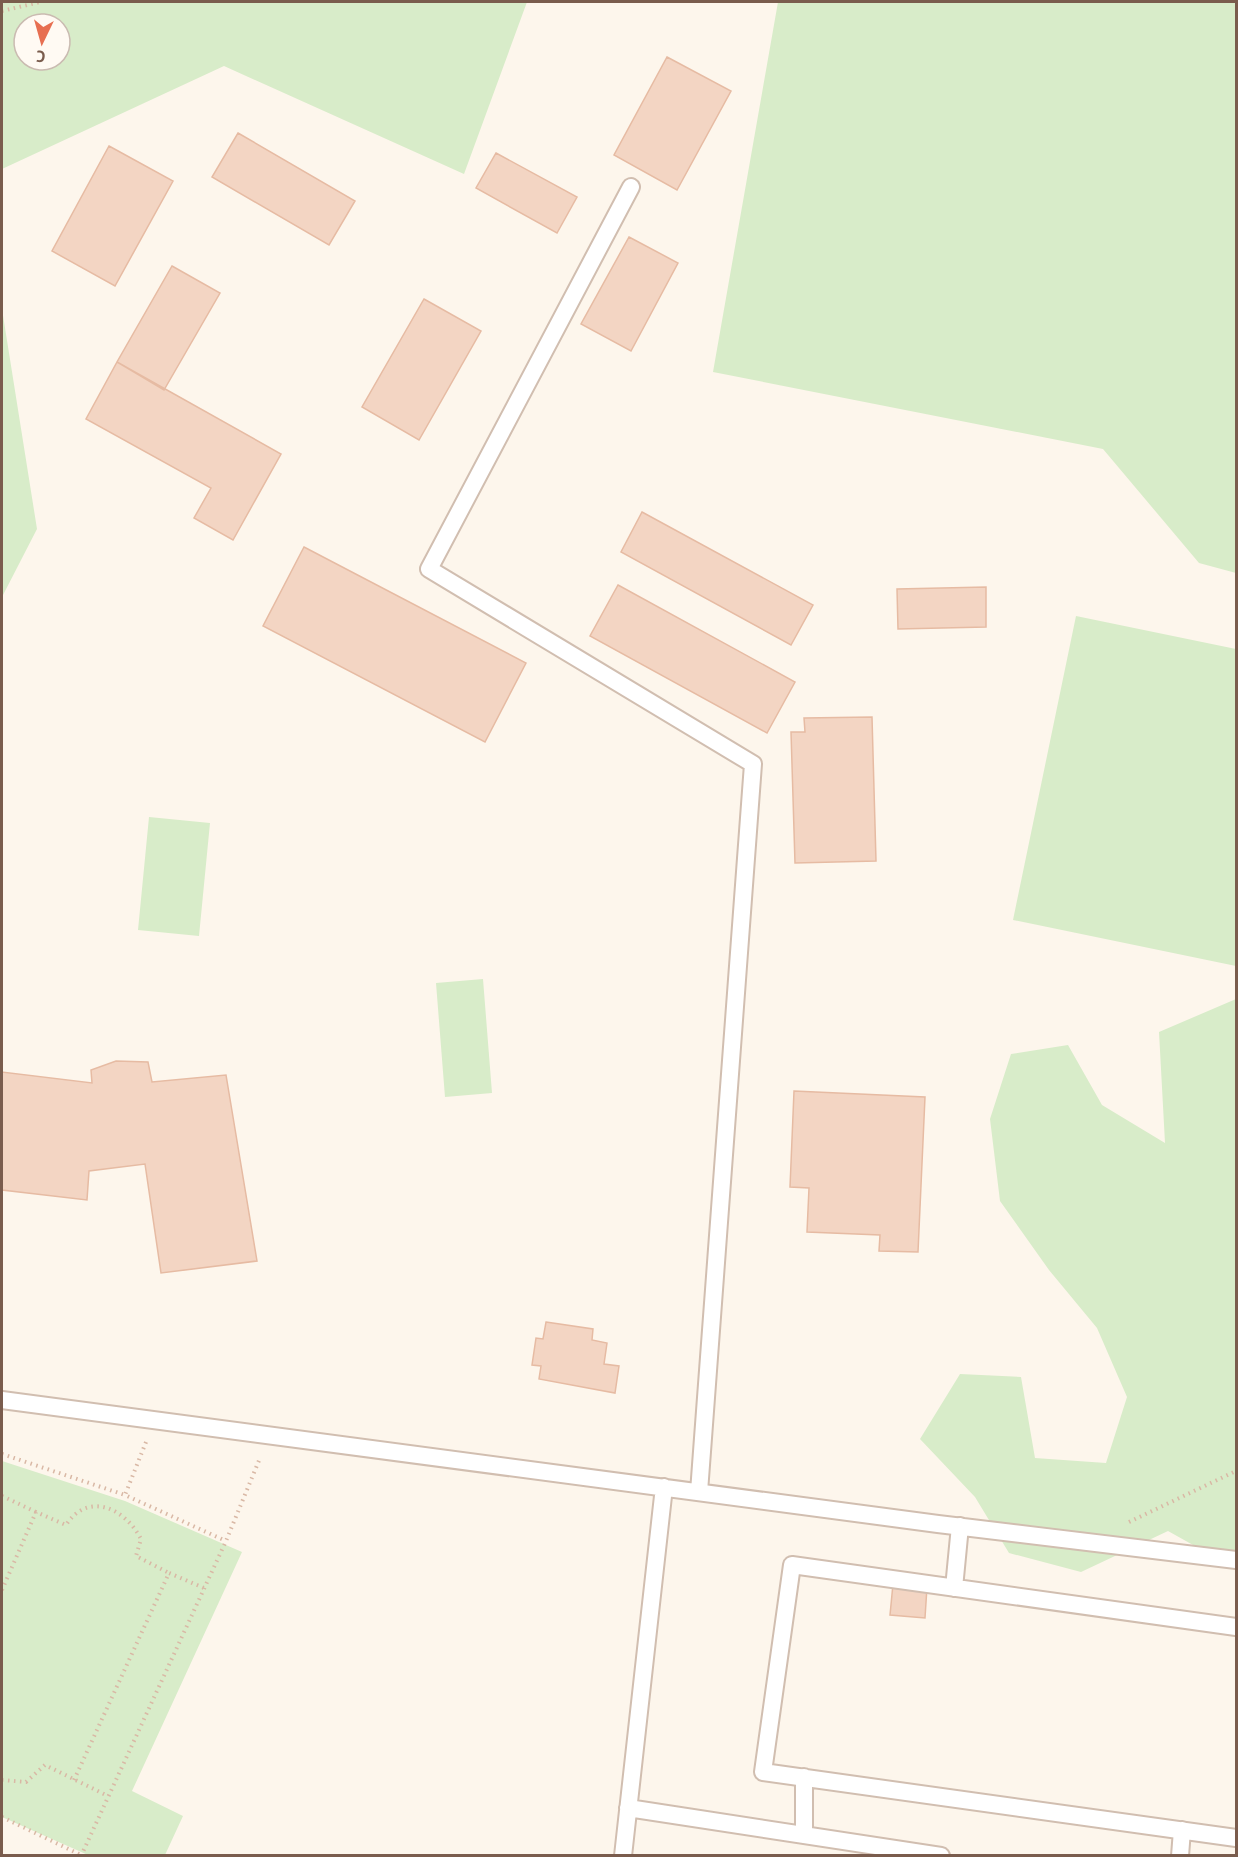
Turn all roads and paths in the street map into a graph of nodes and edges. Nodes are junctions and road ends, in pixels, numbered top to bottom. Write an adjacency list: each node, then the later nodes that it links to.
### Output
1 (40, 2): 2 (path)
2 (2, 11)
3 (631, 187): 10 (lane)
4 (2, 1400): 5 (lane)
5 (154, 1419): 6 (lane); 12 (path)
6 (269, 1435): 9 (lane); 16 (path)
7 (2, 1454): 12 (path)
8 (1236, 1471): 14 (path)
9 (664, 1487): 10 (lane); 27 (lane)
10 (699, 1492): 15 (lane)
11 (2, 1496): 13 (path)
12 (126, 1496): 16 (path)
13 (36, 1512): 18 (path); 21 (path)
14 (1128, 1522)
15 (960, 1526): 17 (lane); 20 (lane)
16 (226, 1541): 19 (path)
17 (1236, 1560)
18 (169, 1573): 19 (path); 25 (path)
19 (204, 1588): 26 (path)
20 (954, 1588): 22 (lane); 23 (lane)
21 (2, 1590)
22 (1236, 1627)
23 (804, 1777): 29 (lane); 30 (lane)
24 (2, 1780): 25 (path)
25 (74, 1780): 26 (path)
26 (108, 1796): 32 (path)
27 (628, 1808): 30 (lane); 33 (lane)
28 (2, 1817): 32 (path)
29 (1182, 1830): 31 (lane); 35 (lane)
30 (804, 1835): 34 (lane)
31 (1236, 1838)
32 (81, 1855)
33 (623, 1856)
34 (941, 1856)
35 (1180, 1856)

